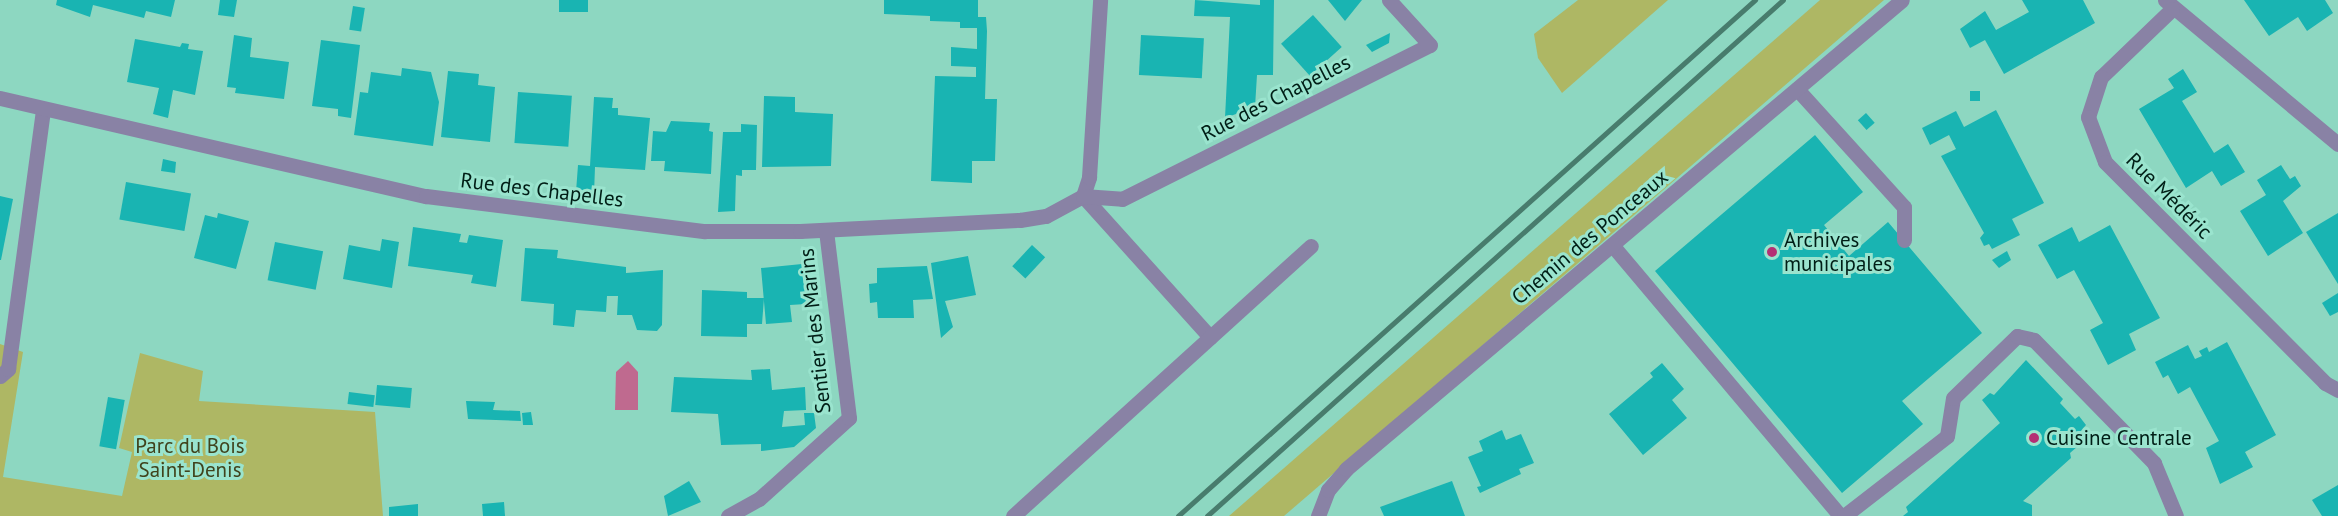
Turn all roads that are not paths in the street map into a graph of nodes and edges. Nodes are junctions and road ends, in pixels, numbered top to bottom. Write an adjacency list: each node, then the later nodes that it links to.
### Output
1 (1100, 0): 9 (street)
2 (1389, 0): 9 (street, Rue des Chapelles)
3 (1902, 0): 5 (street, Chemin des Ponceaux)
4 (2169, 4): 8 (street); 16 (street, Rue Médéric)
5 (1797, 89): 11 (street); 13 (street, Chemin des Ponceaux)
6 (0, 98): 7 (street, Rue des Chapelles)
7 (43, 110): 10 (street, Rue des Chapelles); 15 (street)
8 (2338, 144)
9 (1083, 195): 10 (street, Rue des Chapelles); 14 (street)
10 (826, 230): 17 (street, Sentier des Marins)
11 (1904, 240)
12 (1311, 246): 14 (street)
13 (1613, 246): 19 (street, Chemin des Ponceaux); 20 (street)
14 (1210, 338): 18 (street)
15 (0, 376)
16 (2338, 390)
17 (728, 516)
18 (1013, 516)
19 (1318, 516)
20 (1840, 516)
21 (1844, 516): 22 (street)
22 (2176, 516)

